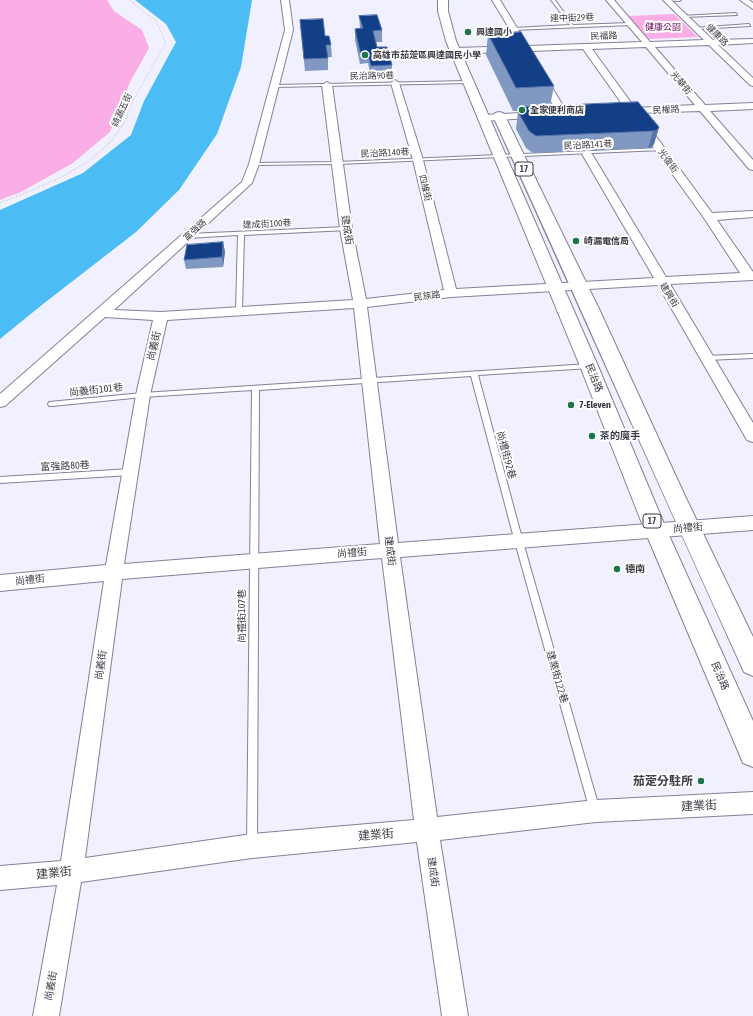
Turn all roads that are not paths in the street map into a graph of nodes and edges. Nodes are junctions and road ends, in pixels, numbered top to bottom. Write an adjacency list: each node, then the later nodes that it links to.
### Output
1 (285, 0): 27 (street, 富強路)
2 (443, 0): 22 (main road, 民治路 / 17)
3 (496, 0): 16 (street)
4 (553, 0): 13 (lane)
5 (610, 0): 12 (street, 光華街)
6 (667, 0): 7 (lane); 11 (street, 健康路)
7 (679, 0)
8 (744, 0): 9 (street)
9 (753, 7)
10 (736, 14): 11 (lane)
11 (683, 16): 15 (street, 健康路)
12 (630, 24): 13 (lane, 建中街29巷); 19 (street, 光華街)
13 (572, 26): 16 (lane, 建中街29巷)
14 (749, 26): 15 (lane)
15 (696, 28): 18 (street, 健康路)
16 (514, 29): 21 (street)
17 (753, 41): 18 (street, 民福路)
18 (710, 43): 19 (street, 民福路); 24 (street, 健康路)
19 (648, 45): 20 (street, 民福路); 30 (street, 光華街)
20 (586, 47): 21 (street, 民福路); 31 (street, 光復街)
21 (525, 49): 22 (street, 民福路); 33 (street)
22 (466, 52): 23 (main road, 民治路 / 17)
23 (469, 82): 25 (lane, 民治路90巷); 34 (main road, 民治路 / 17)
24 (753, 83)
25 (395, 84): 26 (lane, 民治路90巷); 39 (street, 四維街)
26 (327, 85): 27 (lane, 民治路90巷); 40 (street, 建成街)
27 (275, 86): 41 (street, 富強路)
28 (493, 103): 33 (main road, 17)
29 (753, 106): 30 (street, 民權路)
30 (702, 108): 31 (street, 民權路); 42 (street, 光華街)
31 (632, 111): 32 (street, 民權路); 35 (street, 光復街)
32 (617, 112)
33 (500, 117): 34 (street); 36 (main road, 17)
34 (484, 118): 38 (main road, 民治路 / 17)
35 (660, 149): 37 (lane, 民治路141巷); 44 (street, 光復街)
36 (517, 154): 37 (lane, 民治路141巷); 38 (lane, 民治路140巷); 50 (main road, 17)
37 (587, 154): 49 (street, 建興街)
38 (500, 155): 39 (lane, 民治路140巷); 51 (main road, 民治路 / 17)
39 (418, 160): 40 (lane, 民治路140巷); 52 (street, 四維街)
40 (338, 163): 41 (lane, 民治路140巷); 45 (street, 建成街)
41 (254, 164): 47 (street, 富強路)
42 (753, 167)
43 (753, 214): 44 (street)
44 (709, 217): 48 (street, 光復街)
45 (346, 229): 46 (lane, 建成街100巷); 53 (street, 建成街)
46 (241, 235): 47 (lane, 建成街100巷); 54 (lane)
47 (188, 236): 55 (street, 富強路)
48 (750, 276): 49 (street, 民族路)
49 (661, 282): 50 (street, 民族路); 58 (street, 建興街)
50 (579, 286): 51 (street, 民族路); 70 (main road, 17)
51 (556, 287): 52 (street, 民族路); 59 (main road, 民治路 / 17)
52 (451, 293): 53 (street, 民族路)
53 (360, 304): 54 (street, 民族路); 61 (street, 建成街)
54 (238, 311): 56 (street, 民族路)
55 (102, 313): 56 (street, 民族路); 64 (street, 富強路)
56 (161, 316): 63 (street, 尚義街)
57 (753, 356): 58 (lane)
58 (707, 358): 66 (street, 建興街)
59 (589, 366): 60 (lane, 尚義街101巷); 71 (main road, 民治路 / 17)
60 (474, 374): 61 (lane, 尚義街101巷); 72 (lane, 尚禮街92巷)
61 (370, 380): 62 (lane, 尚義街101巷); 73 (street, 建成街)
62 (256, 387): 63 (lane, 尚義街101巷); 74 (lane, 尚禮街107巷)
63 (143, 395): 65 (lane, 尚義街101巷); 67 (street, 尚義街)
64 (0, 402)
65 (52, 404)
66 (753, 436)
67 (131, 472): 68 (lane, 富強路80巷); 75 (street, 尚義街)
68 (0, 480)
69 (753, 523): 70 (street, 尚禮街)
70 (689, 528): 71 (street, 尚禮街); 77 (main road, 17)
71 (656, 531): 72 (street, 尚禮街); 78 (main road, 民治路 / 17)
72 (519, 542): 73 (street, 尚禮街); 80 (lane, 建業街122巷)
73 (390, 550): 74 (street, 尚禮街); 81 (street, 建成街)
74 (254, 560): 75 (street, 尚禮街); 82 (lane, 尚禮街107巷)
75 (114, 572): 76 (street, 尚禮街); 83 (street, 尚義街)
76 (0, 583)
77 (753, 664)
78 (753, 753)
79 (753, 803): 80 (street, 建業街)
80 (596, 811): 81 (street, 建業街)
81 (427, 830): 82 (street, 建業街); 86 (street, 建成街)
82 (252, 846): 83 (street, 建業街)
83 (71, 872): 84 (street, 建業街); 85 (street, 尚義街)
84 (0, 878)
85 (46, 1016)
86 (454, 1016)

